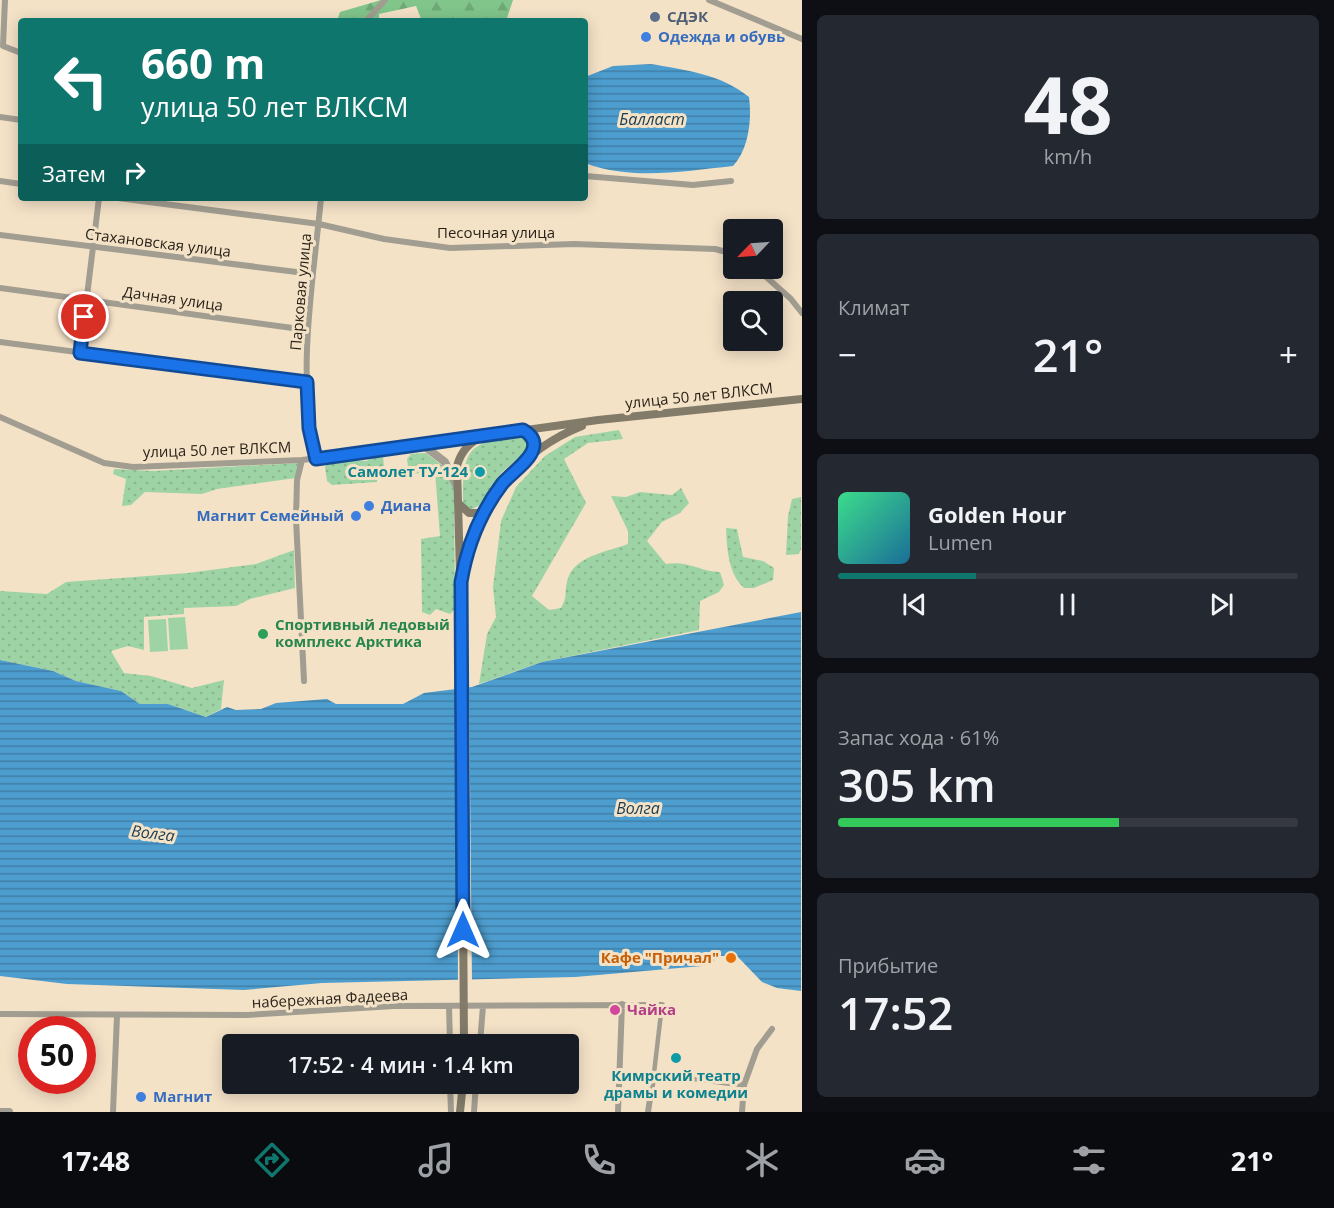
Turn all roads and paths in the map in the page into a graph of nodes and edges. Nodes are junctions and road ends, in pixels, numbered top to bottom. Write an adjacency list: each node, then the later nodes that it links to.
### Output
1 (5, 0): 6 (street)
2 (385, 0): 4 (street)
3 (709, 0): 5 (street)
4 (369, 18)
5 (801, 39)
6 (18, 52)
7 (0, 117): 8 (street)
8 (18, 120)
9 (588, 176): 11 (street)
10 (0, 181): 12 (street)
11 (731, 181)
12 (18, 184)
13 (99, 201): 18 (street)
14 (141, 201): 16 (street, Песочная улица)
15 (321, 201): 16 (street, Парковая улица)
16 (319, 224): 19 (street, Песочная улица); 20 (street, Парковая улица)
17 (0, 235): 18 (street, Стахановская улица)
18 (93, 247): 20 (street, Стахановская улица); 23 (street)
19 (723, 251)
20 (313, 274): 25 (street, Парковая улица)
21 (768, 279): 24 (street)
22 (0, 288): 23 (street, Дачная улица)
23 (86, 298): 25 (street, Дачная улица); 27 (street)
24 (801, 313)
25 (308, 330): 28 (street, Парковая улица)
26 (0, 342): 27 (street)
27 (80, 353): 28 (street)
28 (307, 382): 36 (street, Парковая улица)
29 (801, 399): 31 (main road, улица 50 лет ВЛКСМ)
30 (0, 417): 37 (street, улица 50 лет ВЛКСМ)
31 (598, 420): 32 (main road, улица 50 лет ВЛКСМ); 35 (main road)
32 (523, 430): 33 (main road, улица 50 лет ВЛКСМ); 35 (main road)
33 (483, 436): 34 (street, улица 50 лет ВЛКСМ); 38 (main road)
34 (421, 444): 36 (street, улица 50 лет ВЛКСМ); 38 (street)
35 (531, 454): 40 (main road)
36 (316, 459): 37 (street, улица 50 лет ВЛКСМ)
37 (302, 460): 42 (street)
38 (457, 485): 39 (main road)
39 (458, 503): 40 (main road); 41 (main road)
40 (483, 513): 41 (main road)
41 (461, 581): 51 (main road, bridge)
42 (304, 681)
43 (622, 1004): 44 (street, набережная Фадеева); 46 (street, набережная Фадеева); 64 (street)
44 (662, 1005): 53 (street)
45 (449, 1006): 46 (street, набережная Фадеева); 48 (street, набережная Фадеева); 50 (street)
46 (483, 1006): 52 (street)
47 (0, 1014): 48 (street, набережная Фадеева)
48 (117, 1016): 60 (street)
49 (772, 1029): 54 (street)
50 (450, 1034)
51 (464, 1034)
52 (481, 1034)
53 (654, 1073): 54 (street); 65 (street)
54 (744, 1085): 66 (street)
55 (450, 1094): 61 (street)
56 (462, 1094): 62 (main road)
57 (475, 1094): 63 (street)
58 (0, 1112): 59 (street)
59 (9, 1112)
60 (113, 1112)
61 (450, 1112)
62 (460, 1112)
63 (474, 1112)
64 (618, 1112)
65 (648, 1112)
66 (742, 1112)

